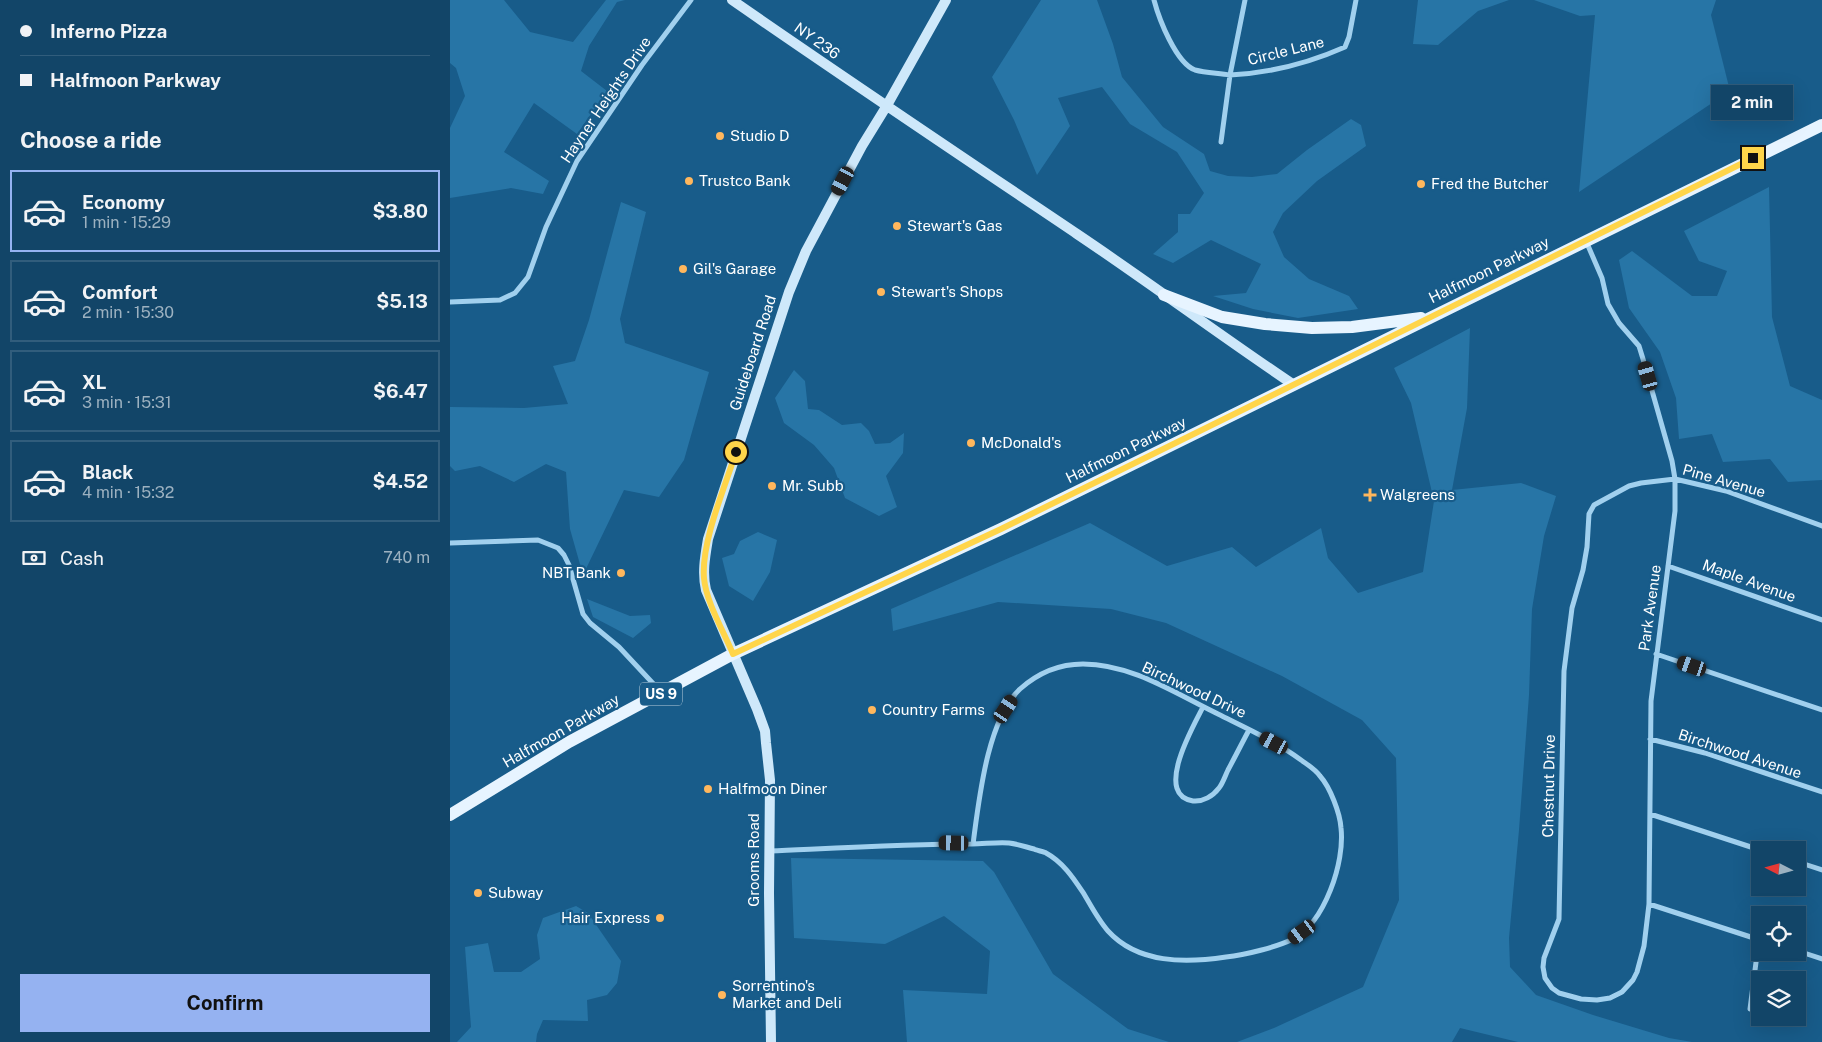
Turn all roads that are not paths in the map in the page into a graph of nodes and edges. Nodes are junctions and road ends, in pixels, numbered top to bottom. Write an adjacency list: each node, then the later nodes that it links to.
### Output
1 (691, 0): 13 (street, Hayner Heights Drive)
2 (732, 0): 8 (street, NY 236 / NY 236)
3 (946, 0): 8 (street, Guideboard Road)
4 (1154, 0): 7 (street)
5 (1244, 0): 7 (street, Circle Lane)
6 (1356, 0): 7 (street, Circle Lane)
7 (1230, 75): 10 (street)
8 (886, 107): 12 (street, NY 236); 22 (street, Guideboard Road)
9 (1822, 125): 11 (main road, Halfmoon Parkway / US 9)
10 (1221, 142)
11 (1586, 240): 14 (main road, Halfmoon Parkway / US 9); 16 (street, Park Avenue)
12 (1164, 295): 14 (main road); 15 (street, NY 236)
13 (450, 302)
14 (1433, 316): 15 (main road, Halfmoon Parkway / US 9)
15 (1294, 386): 22 (main road, Halfmoon Parkway / US 9)
16 (1675, 479): 17 (street, Pine Avenue); 18 (street, Pine Avenue); 20 (street, Park Avenue)
17 (1592, 508): 42 (street, Chestnut Drive)
18 (1822, 526)
19 (450, 543): 24 (street)
20 (1668, 566): 21 (street, Maple Avenue); 23 (street, Park Avenue)
21 (1822, 620)
22 (733, 654): 24 (main road, Halfmoon Parkway / US 9); 34 (street, Grooms Road)
23 (1656, 654): 26 (street); 28 (street, Park Avenue)
24 (662, 693): 31 (main road, Halfmoon Parkway / US 9)
25 (1202, 707): 27 (street, Birchwood Drive); 27 (street); 32 (street, Birchwood Drive)
26 (1822, 710)
27 (1249, 730): 32 (street, Birchwood Drive)
28 (1650, 739): 29 (street, Birchwood Avenue); 30 (street, Park Avenue)
29 (1822, 792)
30 (1650, 814): 33 (street); 37 (street, Park Avenue)
31 (450, 815)
32 (973, 844): 34 (street, Birchwood Drive)
33 (1751, 847)
34 (770, 851): 44 (street, Grooms Road)
35 (1806, 865): 36 (street)
36 (1822, 870)
37 (1649, 904): 38 (street); 42 (street, Park Avenue)
38 (1751, 936)
39 (1806, 954): 40 (street)
40 (1822, 959)
41 (1756, 961): 43 (street)
42 (1622, 992)
43 (1750, 1009)
44 (771, 1042)

